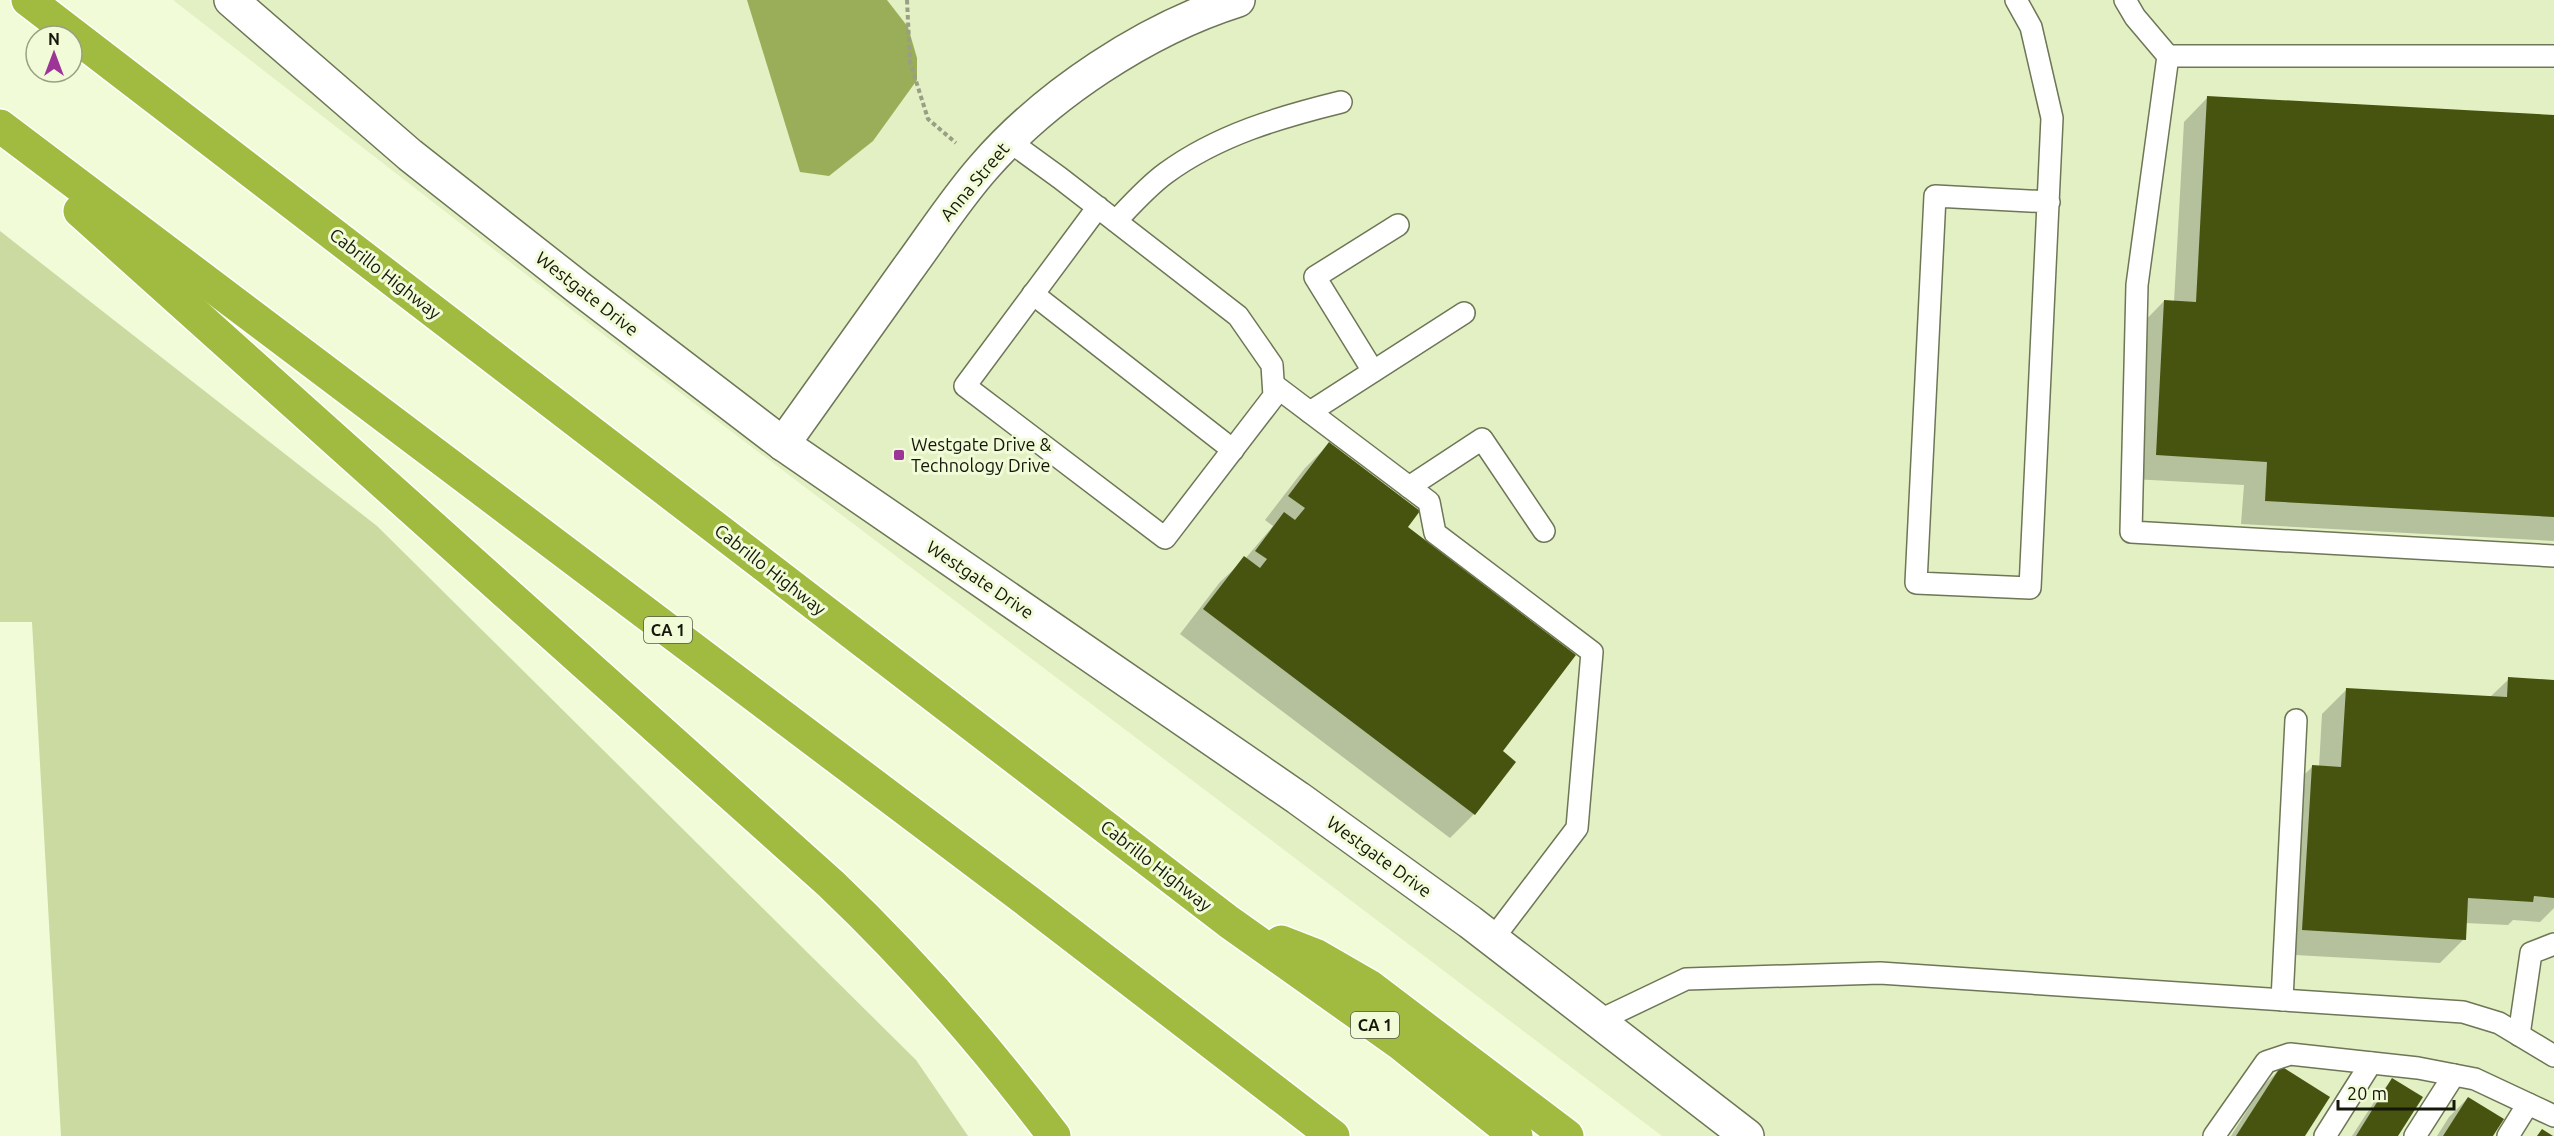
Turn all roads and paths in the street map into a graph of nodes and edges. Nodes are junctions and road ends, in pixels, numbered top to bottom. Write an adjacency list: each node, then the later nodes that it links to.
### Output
1 (28, 0): 29 (highway, Cabrillo Highway / CA 1)
2 (231, 0): 23 (street, Westgate Drive)
3 (907, 0): 13 (path)
4 (1238, 0): 12 (street, Anna Street)
5 (2016, 0): 14 (lane)
6 (2125, 0): 7 (lane)
7 (2168, 56): 8 (lane); 27 (lane)
8 (2554, 57)
9 (1341, 102): 16 (lane)
10 (0, 126): 41 (highway, CA 1)
11 (0, 140): 40 (highway)
12 (1009, 141): 13 (street, Anna Street); 15 (lane)
13 (983, 168): 23 (street, Anna Street)
14 (2049, 202): 14 (lane)
15 (1098, 207): 16 (lane); 18 (lane)
16 (1116, 221): 21 (lane)
17 (1398, 225): 20 (lane)
18 (1033, 294): 24 (lane); 24 (lane)
19 (1464, 313): 20 (lane)
20 (1373, 371): 22 (lane)
21 (1274, 385): 22 (lane); 24 (lane)
22 (1310, 412): 25 (lane)
23 (783, 444): 30 (street, Westgate Drive)
24 (1233, 450)
25 (1409, 487): 26 (lane); 30 (lane)
26 (1544, 531)
27 (2554, 556)
28 (2296, 720): 32 (lane)
29 (1229, 922): 42 (highway, Cabrillo Highway / CA 1); 43 (highway)
30 (1492, 940): 33 (street, Westgate Drive)
31 (2554, 944): 34 (lane)
32 (2282, 1000): 33 (lane); 34 (lane)
33 (1598, 1021): 44 (street, Westgate Drive)
34 (2519, 1035): 35 (lane)
35 (2554, 1056)
36 (2371, 1063): 37 (lane); 45 (lane); 46 (lane)
37 (2454, 1075): 38 (lane); 47 (lane)
38 (2528, 1104): 39 (lane); 48 (lane)
39 (2554, 1116)
40 (1054, 1136)
41 (1333, 1136)
42 (1516, 1136)
43 (1567, 1136)
44 (1747, 1136)
45 (2214, 1136)
46 (2325, 1136)
47 (2415, 1136)
48 (2508, 1136)

